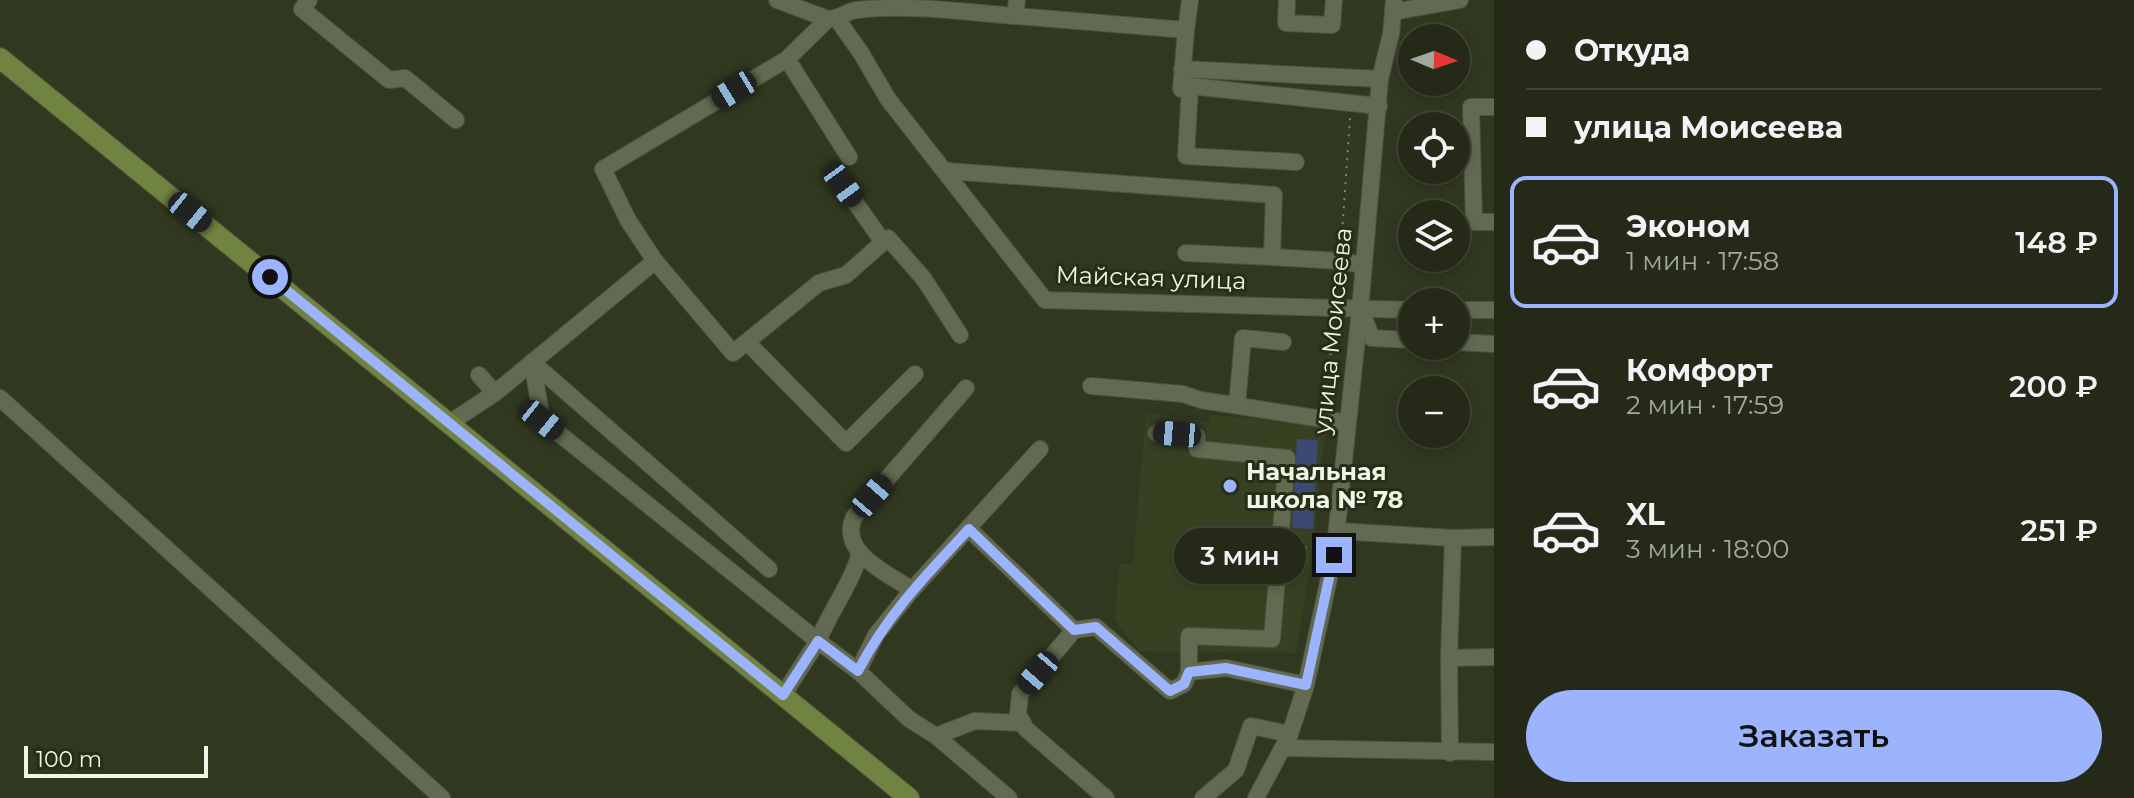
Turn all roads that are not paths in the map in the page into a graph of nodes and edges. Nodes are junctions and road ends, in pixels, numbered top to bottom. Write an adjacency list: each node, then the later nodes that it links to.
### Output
1 (777, 0): 10 (street)
2 (1190, 0): 11 (street)
3 (1287, 0): 4 (street)
4 (1334, 0)
5 (1460, 0): 8 (street)
6 (301, 3): 19 (street)
7 (854, 5): 9 (street); 10 (street)
8 (1394, 6): 15 (street, улица Моисеева)
9 (1016, 8): 11 (street)
10 (832, 19): 13 (street); 22 (street, Майская улица)
11 (1186, 30): 14 (street)
12 (0, 58): 49 (main road)
13 (787, 59): 20 (street); 28 (street)
14 (1182, 69): 15 (street); 16 (street)
15 (1380, 79): 17 (street, улица Моисеева)
16 (1190, 86): 17 (street); 21 (street)
17 (1379, 106): 29 (street, улица Моисеева)
18 (1494, 107): 24 (street)
19 (456, 120)
20 (849, 157)
21 (1296, 162)
22 (947, 171): 27 (street); 30 (street, Майская улица)
23 (843, 185): 25 (street)
24 (1494, 222)
25 (883, 242): 34 (street); 36 (street)
26 (1186, 253): 27 (street)
27 (1272, 257): 29 (street)
28 (655, 261): 36 (street); 40 (street)
29 (1364, 265): 30 (street, улица Моисеева)
30 (1360, 310): 31 (street, Майская улица); 35 (street); 48 (street, улица Моисеева)
31 (1398, 310)
32 (1470, 310): 33 (street)
33 (1494, 310)
34 (960, 335)
35 (1398, 339)
36 (747, 342): 41 (street)
37 (1283, 342): 47 (street)
38 (1470, 343): 39 (street)
39 (1494, 344)
40 (532, 362): 45 (street); 57 (street); 60 (street)
41 (915, 374)
42 (479, 375): 45 (street)
43 (1091, 386): 47 (street)
44 (966, 388): 56 (street)
45 (495, 393): 49 (street)
46 (0, 398): 72 (street)
47 (1237, 405): 48 (street)
48 (1348, 423): 53 (street, улица Моисеева)
49 (448, 424): 66 (main road)
50 (1156, 433): 64 (street)
51 (1040, 449): 52 (street)
52 (969, 529): 58 (street); 59 (street)
53 (1338, 531): 55 (street); 65 (street, улица Моисеева)
54 (1494, 537): 55 (street)
55 (1453, 538): 62 (street)
56 (860, 553): 58 (street); 60 (street)
57 (769, 569)
58 (912, 590): 63 (street)
59 (1074, 630): 64 (street); 67 (street)
60 (818, 641): 63 (street); 66 (street)
61 (1494, 657): 62 (street)
62 (1449, 658): 71 (street)
63 (858, 671): 68 (street)
64 (1189, 672): 65 (street)
65 (1306, 685): 69 (street, улица Моисеева)
66 (783, 695): 73 (main road)
67 (1023, 723): 68 (street); 75 (street)
68 (936, 736): 74 (street)
69 (1287, 741): 71 (street); 76 (street); 77 (street, улица Моисеева)
70 (1494, 752): 71 (street)
71 (1450, 753)
72 (442, 798)
73 (909, 798)
74 (1009, 798)
75 (1106, 798)
76 (1203, 798)
77 (1256, 798)

